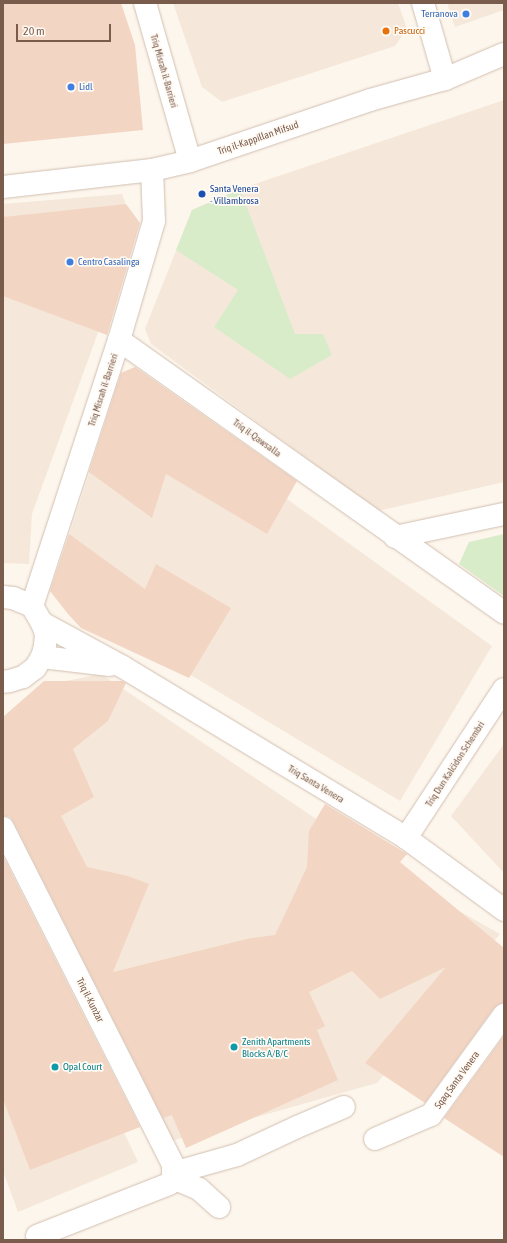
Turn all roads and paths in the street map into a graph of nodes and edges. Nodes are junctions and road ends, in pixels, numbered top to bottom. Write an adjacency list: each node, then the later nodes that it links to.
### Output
1 (145, 3): 5 (street, Triq Misraħ il-Barrieri)
2 (423, 3): 4 (street)
3 (504, 54): 4 (street, Triq il-Kappillan Mifsud)
4 (445, 78): 5 (street, Triq il-Kappillan Mifsud)
5 (190, 161): 6 (street, Triq il-Kappillan Mifsud)
6 (152, 170): 7 (street, Triq il-Kappillan Mifsud); 8 (street, Triq Misraħ il-Barrieri)
7 (3, 187)
8 (119, 340): 10 (street, Triq il-Qawsalla); 13 (street, Triq Misraħ il-Barrieri)
9 (504, 514): 10 (street)
10 (395, 537): 12 (street, Triq il-Qawsalla)
11 (3, 597): 13 (street, Triq Santa Venera)
12 (504, 613)
13 (37, 614): 14 (street); 15 (street, Triq Santa Venera)
14 (42, 656): 15 (street, Triq Santa Venera); 16 (street)
15 (123, 667): 19 (street, Triq Santa Venera)
16 (3, 682)
17 (504, 689): 19 (street, Triq Dun Kalċidon Schembri)
18 (3, 828): 24 (street, Triq il-Kunżar)
19 (406, 838): 20 (street, Triq Santa Venera)
20 (504, 910)
21 (504, 1015): 23 (street, Sqaq Santa Venera)
22 (344, 1107): 24 (street)
23 (375, 1138)
24 (173, 1176): 25 (street); 26 (street)
25 (219, 1207)
26 (37, 1236)

